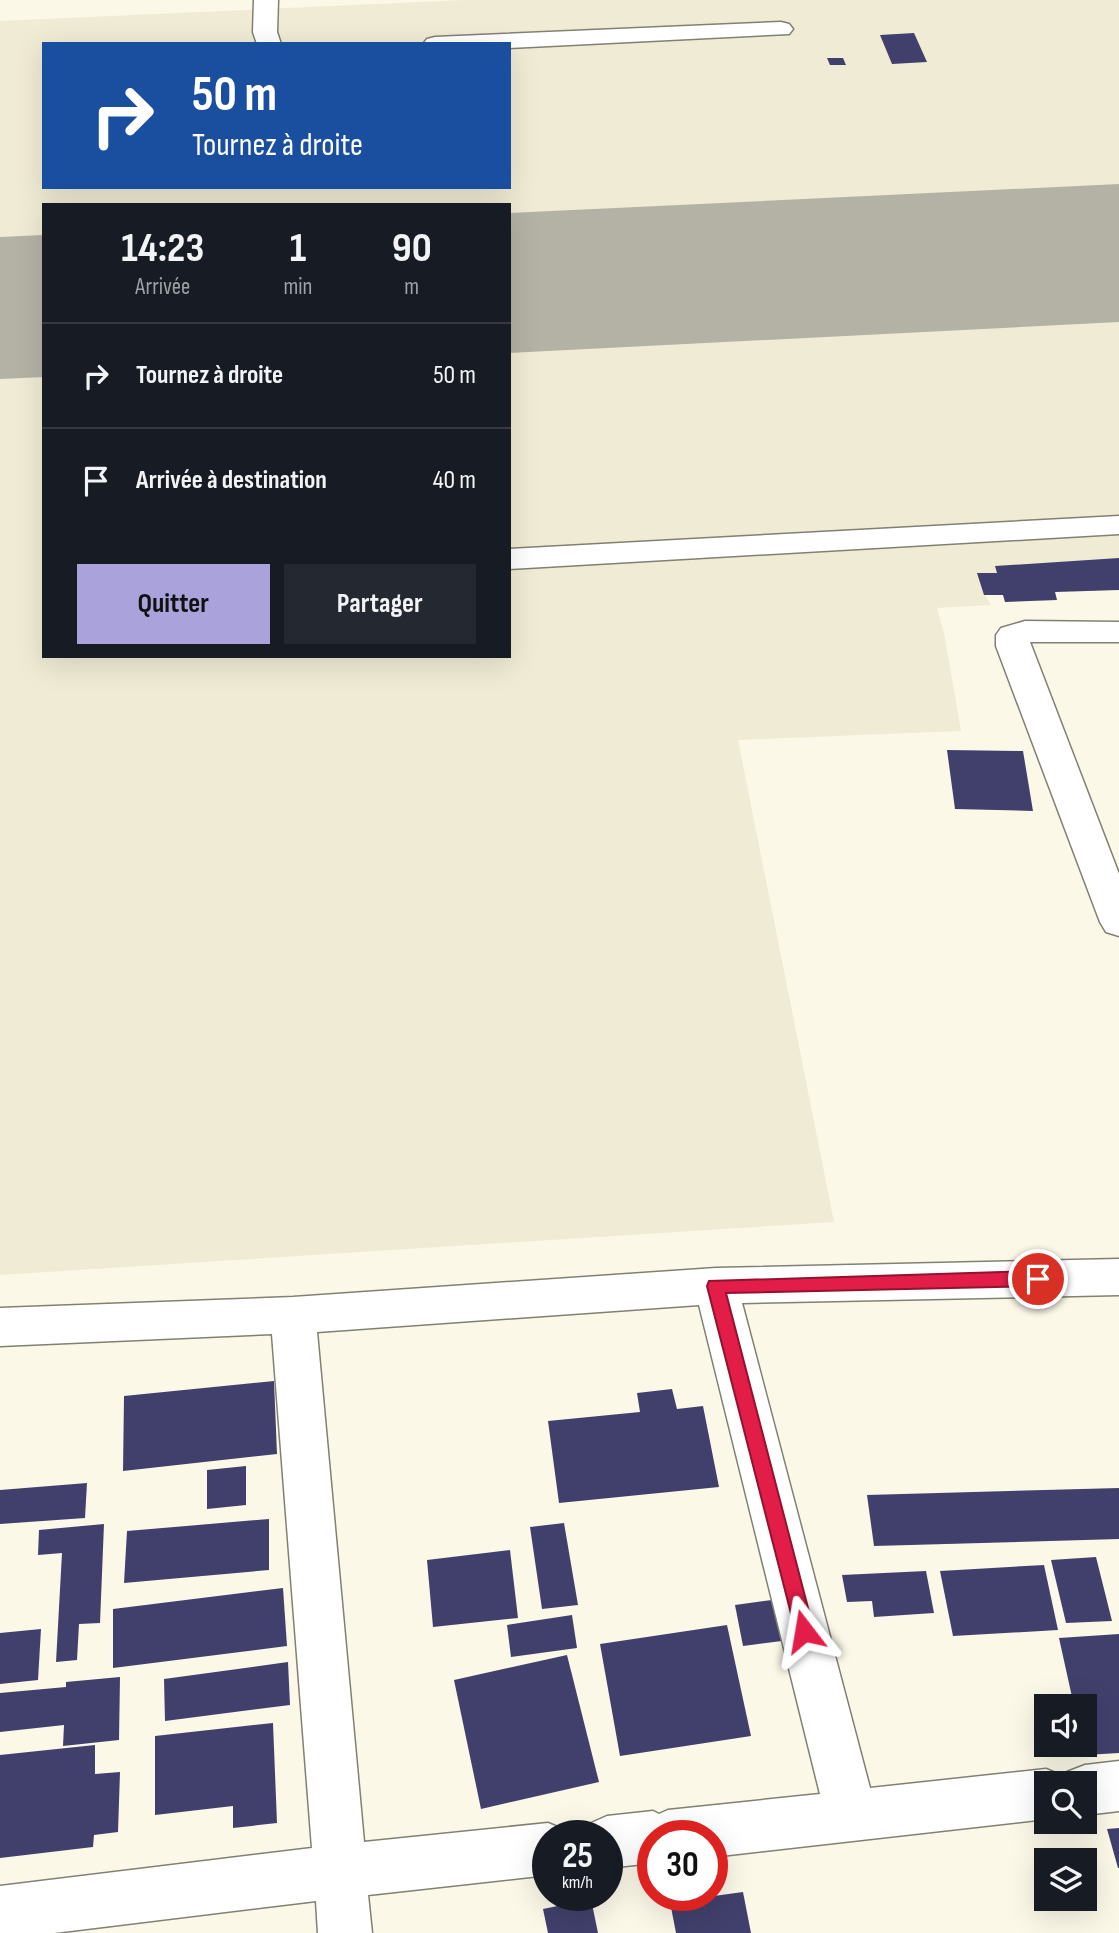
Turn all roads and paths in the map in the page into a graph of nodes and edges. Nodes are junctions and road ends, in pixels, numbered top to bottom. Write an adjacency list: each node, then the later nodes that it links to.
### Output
1 (266, 0): 3 (street)
2 (781, 29): 4 (street)
3 (269, 42)
4 (481, 42)
5 (1119, 524): 6 (street)
6 (511, 558)
7 (1119, 632): 8 (street)
8 (1119, 922)
9 (1119, 1277): 10 (street)
10 (716, 1286): 11 (street); 16 (street)
11 (293, 1315): 12 (street); 19 (street)
12 (0, 1327)
13 (1119, 1786): 14 (street)
14 (1097, 1789)
15 (1034, 1795): 16 (street)
16 (851, 1816): 17 (street)
17 (728, 1829)
18 (532, 1851): 19 (street)
19 (342, 1871): 20 (street); 21 (street)
20 (0, 1913)
21 (345, 1933)

